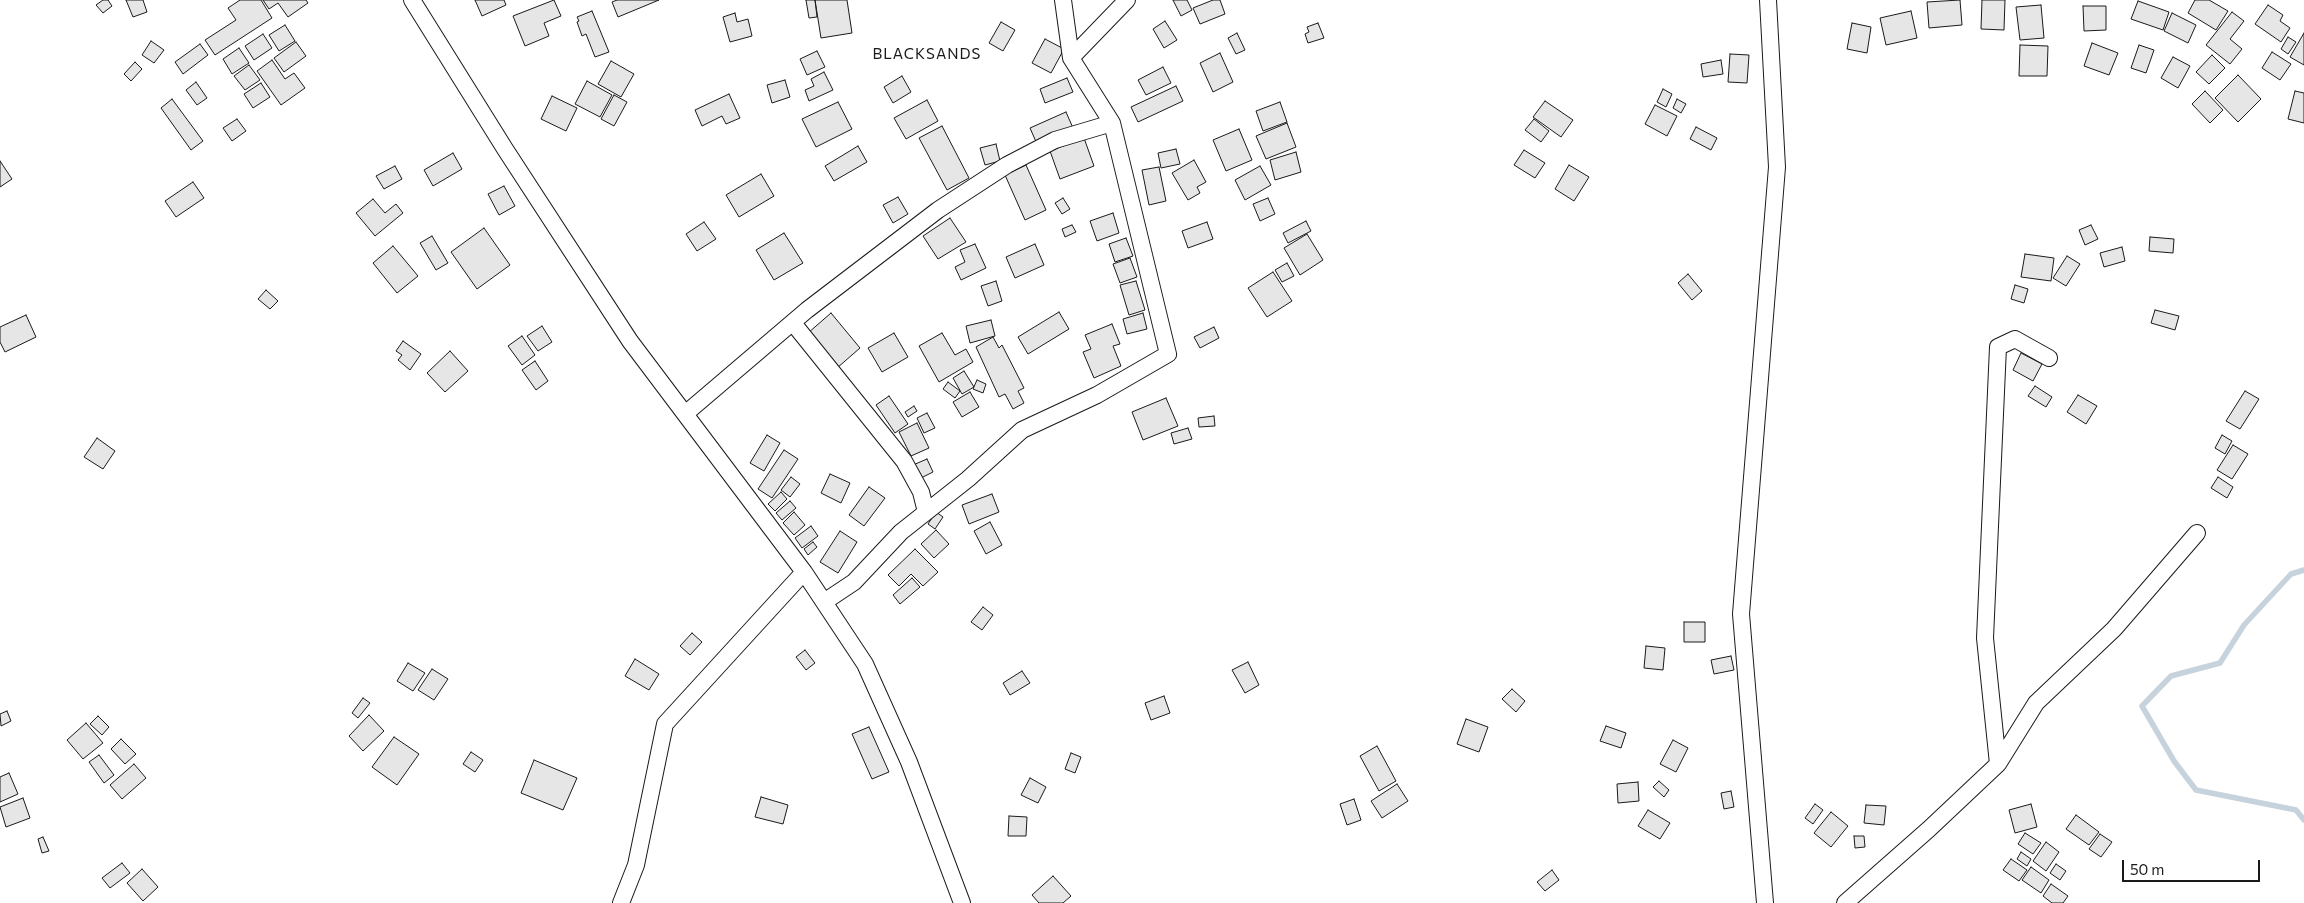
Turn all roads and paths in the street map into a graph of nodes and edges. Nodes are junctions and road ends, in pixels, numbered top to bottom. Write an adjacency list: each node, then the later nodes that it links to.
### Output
1 (412, 0): 9 (street)
2 (1062, 0): 5 (street)
3 (1127, 0): 5 (street)
4 (1768, 0): 17 (street)
5 (1071, 58): 6 (street)
6 (1112, 123): 7 (street); 10 (street)
7 (793, 323): 9 (street); 10 (street)
8 (2049, 358): 14 (street)
9 (685, 414): 12 (street)
10 (926, 512): 13 (street)
11 (2197, 533): 14 (street)
12 (804, 572): 13 (street); 15 (street)
13 (824, 602): 16 (street)
14 (1998, 764): 18 (street)
15 (621, 903)
16 (962, 903)
17 (1765, 903)
18 (1845, 903)

